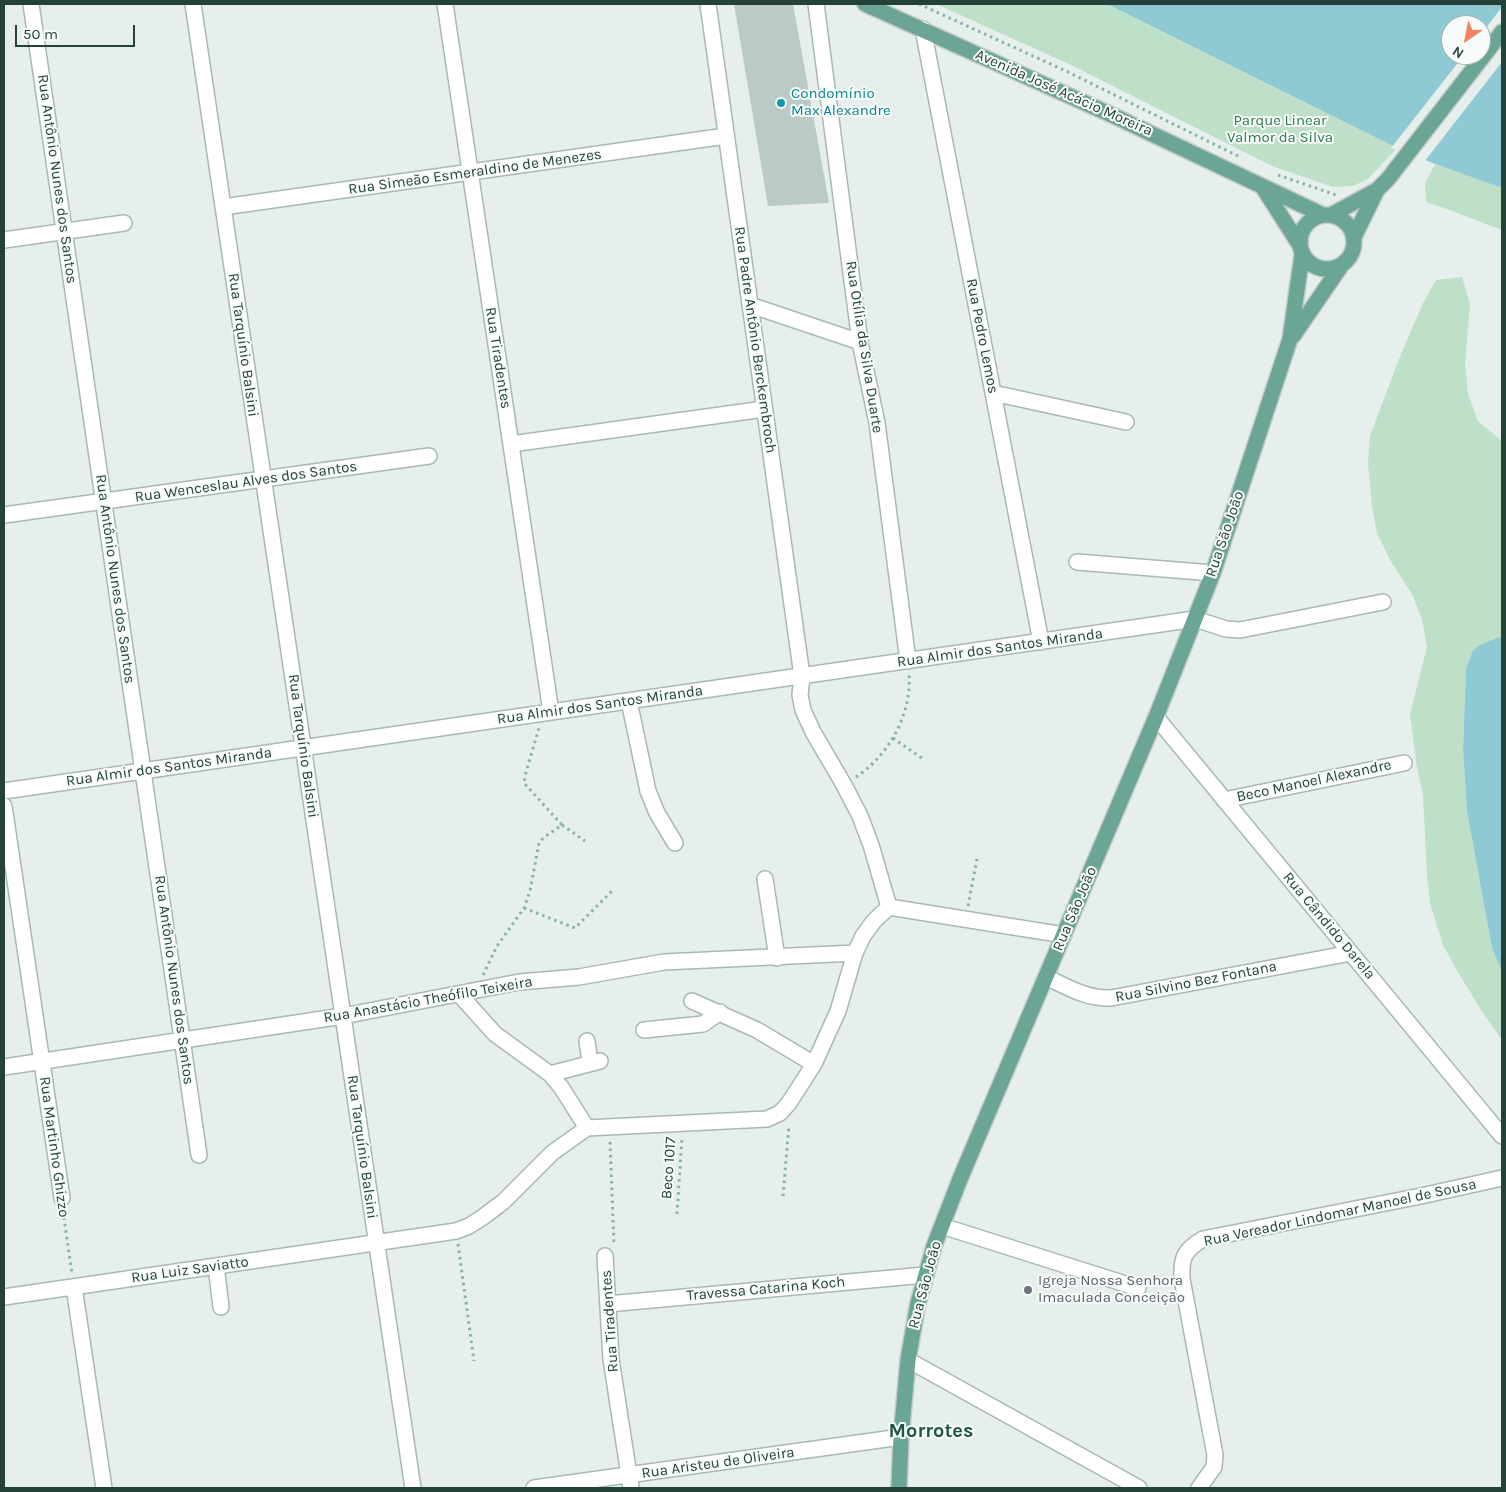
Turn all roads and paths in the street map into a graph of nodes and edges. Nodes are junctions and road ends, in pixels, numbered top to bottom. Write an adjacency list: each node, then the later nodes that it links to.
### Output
1 (31, 4): 19 (street, Rua Antônio Nunes dos Santos)
2 (193, 4): 16 (street, Rua Tarquínio Balsini)
3 (445, 4): 12 (street, Rua Tiradentes)
4 (708, 4): 10 (street, Rua Padre Antônio Berckembroch)
5 (816, 4): 26 (street, Rua Otília da Silva Duarte)
6 (865, 4): 8 (main road, Avenida José Acácio Moreira)
7 (919, 4): 11 (path)
8 (923, 30): 13 (main road, Avenida José Acácio Moreira); 27 (street, Rua Pedro Lemos)
9 (1502, 32): 14 (main road)
10 (726, 136): 12 (street, Rua Simeão Esmeraldino de Menezes); 24 (street, Rua Padre Antônio Berckembroch)
11 (1244, 159)
12 (470, 172): 16 (street, Rua Simeão Esmeraldino de Menezes); 30 (street, Rua Tiradentes)
13 (1265, 179): 15 (path); 17 (main road, Avenida José Acácio Moreira); 22 (main road)
14 (1377, 190): 17 (main road); 20 (main road)
15 (1340, 194)
16 (223, 207): 32 (street, Rua Tarquínio Balsini)
17 (1327, 215): 20 (main road); 22 (main road)
18 (124, 223): 19 (street)
19 (64, 232): 21 (street); 33 (street, Rua Antônio Nunes dos Santos)
20 (1354, 237): 23 (main road)
21 (4, 240)
22 (1301, 249): 23 (main road); 25 (main road, Rua São João)
23 (1341, 266): 25 (main road, Rua São João)
24 (750, 305): 26 (street); 28 (street, Rua Padre Antônio Berckembroch)
25 (1290, 339): 36 (main road, Rua São João)
26 (860, 342): 40 (street, Rua Otília da Silva Duarte)
27 (993, 393): 29 (street); 39 (street, Rua Pedro Lemos)
28 (764, 409): 30 (street); 41 (street, Rua Padre Antônio Berckembroch)
29 (1126, 422)
30 (511, 444): 43 (street, Rua Tiradentes)
31 (429, 456): 32 (street, Rua Wenceslau Alves dos Santos)
32 (263, 479): 33 (street, Rua Wenceslau Alves dos Santos); 46 (street, Rua Tarquínio Balsini)
33 (104, 501): 34 (street, Rua Wenceslau Alves dos Santos); 49 (street, Rua Antônio Nunes dos Santos)
34 (4, 515)
35 (1077, 562): 36 (street)
36 (1213, 573): 38 (main road, Rua São João)
37 (1384, 602): 38 (street)
38 (1195, 620): 39 (street, Rua Almir dos Santos Miranda); 44 (main road, Rua São João)
39 (1041, 642): 40 (street, Rua Almir dos Santos Miranda)
40 (908, 661): 41 (street, Rua Almir dos Santos Miranda); 45 (path)
41 (802, 676): 42 (street, Rua Almir dos Santos Miranda); 50 (street, Rua Padre Antônio Berckembroch)
42 (629, 701): 43 (street, Rua Almir dos Santos Miranda); 56 (street)
43 (547, 713): 46 (street, Rua Almir dos Santos Miranda); 54 (path)
44 (1156, 717): 52 (street, Rua Cândido Darela); 63 (main road, Rua São João)
45 (893, 738): 47 (path); 50 (path)
46 (303, 748): 49 (street, Rua Almir dos Santos Miranda); 72 (street, Rua Tarquínio Balsini)
47 (923, 759)
48 (1404, 763): 52 (street, Beco Manoel Alexandre)
49 (143, 771): 51 (street, Rua Almir dos Santos Miranda); 74 (street, Rua Antônio Nunes dos Santos)
50 (844, 784): 60 (street, Rua Padre Antônio Berckembroch)
51 (4, 791)
52 (1224, 800): 64 (street, Rua Cândido Darela)
53 (4, 806): 76 (street, Rua Martinho Ghizzo)
54 (562, 826): 55 (path); 61 (path)
55 (584, 841)
56 (675, 843)
57 (977, 859): 62 (path)
58 (765, 879): 66 (street)
59 (614, 890): 61 (path)
60 (889, 907): 62 (street); 65 (street)
61 (524, 908): 68 (path)
62 (965, 919): 63 (street)
63 (1064, 935): 67 (main road, Rua São João)
64 (1350, 952): 67 (street, Rua Silvino Bez Fontana); 84 (street, Rua Cândido Darela)
65 (855, 954): 66 (street, Rua Anastácio Theófilo Teixeira); 77 (street)
66 (777, 958): 68 (street, Rua Anastácio Theófilo Teixeira)
67 (1046, 978): 90 (main road, Rua São João)
68 (477, 991): 69 (street, Rua Anastácio Theófilo Teixeira)
69 (459, 994): 72 (street, Rua Anastácio Theófilo Teixeira); 79 (street)
70 (692, 1001): 71 (street)
71 (720, 1012): 73 (street); 77 (street)
72 (343, 1016): 74 (street, Rua Anastácio Theófilo Teixeira); 92 (street, Rua Tarquínio Balsini)
73 (644, 1030)
74 (182, 1040): 76 (street, Rua Anastácio Theófilo Teixeira); 85 (street, Rua Antônio Nunes dos Santos)
75 (587, 1041): 79 (street)
76 (41, 1061): 78 (street, Rua Anastácio Theófilo Teixeira); 88 (street, Rua Martinho Ghizzo)
77 (814, 1064): 80 (street)
78 (4, 1067)
79 (550, 1074): 83 (street)
80 (780, 1113): 81 (street); 87 (path)
81 (683, 1123): 82 (street); 89 (path, Beco 1017)
82 (609, 1126): 83 (street); 93 (path, Rua Tiradentes)
83 (587, 1128): 91 (street, Rua Luiz Saviatto)
84 (1502, 1136)
85 (199, 1155)
86 (1502, 1178): 110 (street, Rua Vereador Lindomar Manoel de Sousa)
87 (783, 1196)
88 (62, 1198): 96 (path, Rua Martinho Ghizzo)
89 (676, 1214)
90 (942, 1226): 95 (main road, Rua São João); 97 (street)
91 (456, 1231): 92 (street, Rua Luiz Saviatto); 102 (path)
92 (376, 1244): 94 (street, Rua Luiz Saviatto); 106 (street, Rua Tarquínio Balsini)
93 (605, 1256): 99 (street, Rua Tiradentes)
94 (216, 1266): 96 (street, Rua Luiz Saviatto); 100 (street)
95 (925, 1275): 99 (street, Travessa Catarina Koch); 101 (main road, Rua São João)
96 (74, 1287): 98 (street, Rua Luiz Saviatto); 105 (street)
97 (1138, 1288)
98 (4, 1297)
99 (608, 1304): 104 (street, Rua Tiradentes)
100 (221, 1307)
101 (908, 1360): 103 (main road, Rua São João); 109 (street)
102 (474, 1362)
103 (901, 1437): 104 (street, Rua Aristeu de Oliveira); 108 (main road, Rua São João)
104 (630, 1482): 107 (street, Rua Aristeu de Oliveira)
105 (104, 1488)
106 (412, 1488)
107 (534, 1488)
108 (899, 1488)
109 (1139, 1488)
110 (1198, 1488)

